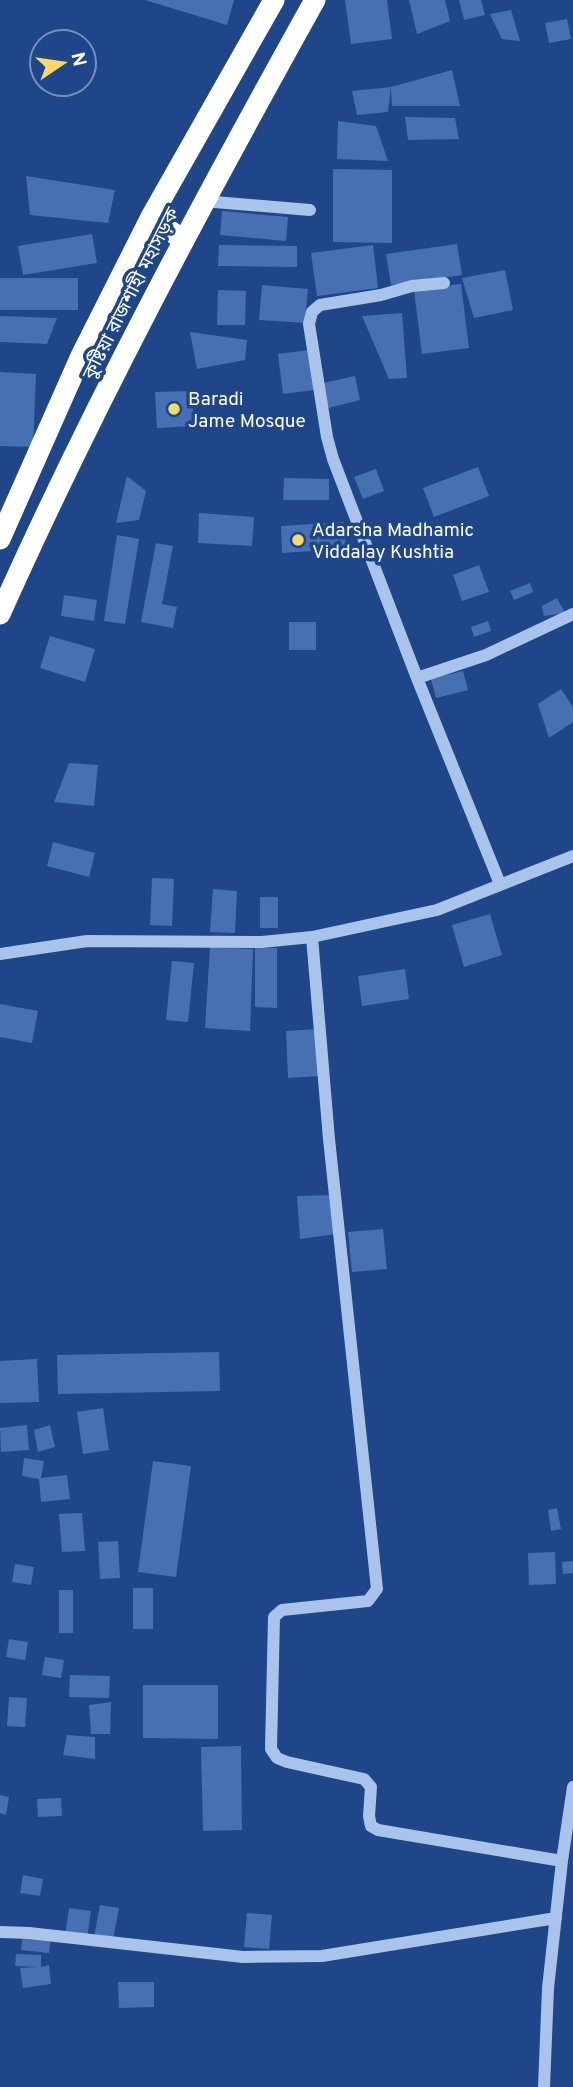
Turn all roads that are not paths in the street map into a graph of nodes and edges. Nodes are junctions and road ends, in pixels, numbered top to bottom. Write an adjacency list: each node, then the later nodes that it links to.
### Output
1 (274, 0): 5 (highway, কুষ্টিয়া রাজশাহী মহাসড়ক)
2 (315, 0): 3 (highway, কুষ্টিয়া রাজশাহী মহাসড়ক)
3 (203, 201): 4 (street); 6 (highway, কুষ্টিয়া রাজশাহী মহাসড়ক)
4 (310, 210)
5 (151, 217): 6 (highway); 8 (highway, কুষ্টিয়া রাজশাহী মহাসড়ক)
6 (183, 240): 9 (highway, কুষ্টিয়া রাজশাহী মহাসড়ক)
7 (444, 283): 11 (street)
8 (0, 538)
9 (0, 614)
10 (573, 614): 11 (street)
11 (417, 678): 13 (street)
12 (573, 856): 13 (street)
13 (500, 884): 14 (street)
14 (312, 937): 15 (street); 17 (street)
15 (0, 954)
16 (573, 1787): 17 (street)
17 (562, 1861): 18 (street)
18 (556, 1918): 19 (street); 20 (street)
19 (0, 1932)
20 (544, 2087)

